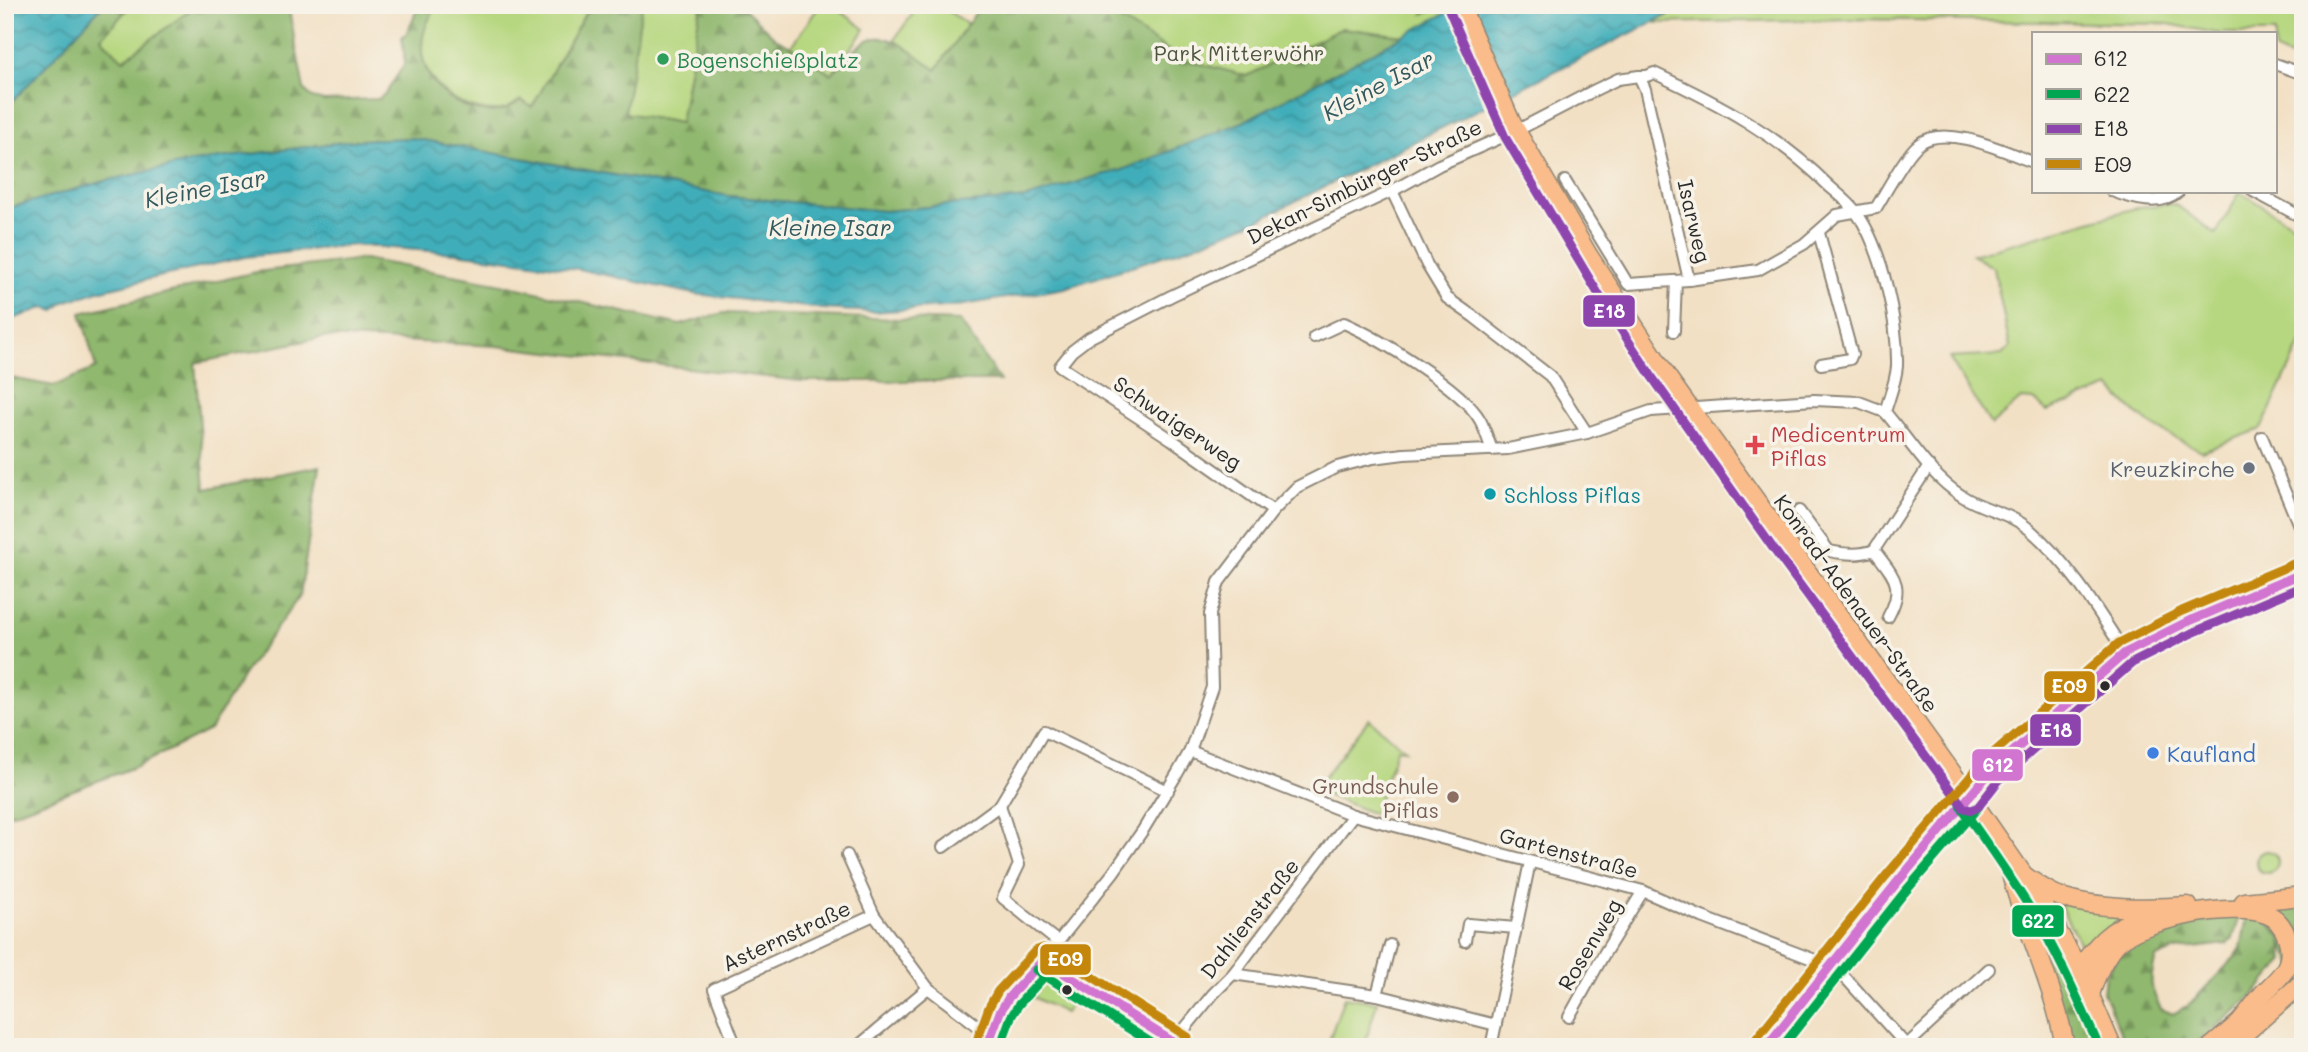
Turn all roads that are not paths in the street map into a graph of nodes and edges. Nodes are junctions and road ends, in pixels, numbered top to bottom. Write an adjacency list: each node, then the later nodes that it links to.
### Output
1 (1460, 5): 5 (main road, Konrad-Adenauer-Straße)
2 (2276, 64): 3 (street)
3 (2303, 74)
4 (1639, 76): 5 (street, Dekan-Simbürger-Straße); 12 (street, Dekan-Simbürger-Straße); 15 (street, Isarweg)
5 (1513, 127): 8 (street, Dekan-Simbürger-Straße); 21 (main road, Konrad-Adenauer-Straße)
6 (2032, 162): 12 (street)
7 (1565, 181): 16 (street, Isarweg)
8 (1392, 191): 20 (street, Dekan-Simbürger-Straße); 23 (street)
9 (2115, 192): 10 (street)
10 (2178, 192)
11 (2255, 192): 13 (street)
12 (1856, 211): 14 (street); 22 (street, Dekan-Simbürger-Straße)
13 (2303, 219)
14 (1819, 233): 15 (street); 19 (street)
15 (1689, 280): 16 (street, Isarweg)
16 (1676, 281): 17 (street)
17 (1674, 331)
18 (1314, 337): 25 (street)
19 (1821, 364)
20 (1060, 366): 28 (street, Schwaigerweg)
21 (1689, 408): 22 (street); 23 (street); 36 (main road, Konrad-Adenauer-Straße)
22 (1885, 412): 26 (street)
23 (1587, 433): 25 (street)
24 (2262, 437): 29 (street)
25 (1492, 450): 28 (street)
26 (1930, 466): 30 (street); 33 (street)
27 (1798, 510): 30 (street)
28 (1273, 512): 34 (street)
29 (2303, 535)
30 (1874, 550): 32 (street)
31 (2303, 573): 33 (street)
32 (1888, 617)
33 (2125, 653): 36 (street)
34 (1190, 751): 35 (street); 38 (street, Gartenstraße)
35 (1168, 791): 37 (street); 50 (street)
36 (1970, 798): 40 (main road, Konrad-Adenauer-Straße); 54 (street)
37 (1000, 805): 39 (street); 50 (street)
38 (1353, 815): 42 (street, Gartenstraße); 57 (street, Dahlienstraße)
39 (943, 847)
40 (2005, 849): 43 (main road, Konrad-Adenauer-Straße); 72 (main road)
41 (847, 855): 47 (street)
42 (1530, 862): 44 (street, Gartenstraße); 48 (street)
43 (2023, 875): 46 (main road); 56 (main road, Konrad-Adenauer-Straße)
44 (1643, 891): 54 (street, Gartenstraße); 62 (street, Rosenweg)
45 (2303, 896): 46 (main road)
46 (2175, 907): 56 (main road)
47 (874, 915): 59 (street); 68 (street, Asternstraße)
48 (1516, 928): 49 (street); 63 (street)
49 (1465, 941)
50 (1058, 942): 52 (street)
51 (1390, 945): 60 (street)
52 (1043, 960): 65 (street); 66 (street)
53 (2303, 964): 64 (main road)
54 (1830, 966): 67 (street, Gartenstraße); 71 (street)
55 (1989, 969): 67 (street, Gartenstraße)
56 (2079, 970): 61 (main road, Konrad-Adenauer-Straße)
57 (1233, 974): 60 (street); 66 (street, Dahlienstraße)
58 (2303, 982): 75 (main road)
59 (928, 988): 65 (street); 69 (street)
60 (1377, 995): 63 (street)
61 (2090, 995): 64 (main road); 73 (main road, Konrad-Adenauer-Straße)
62 (1569, 1017)
63 (1496, 1025): 70 (street)
64 (2237, 1026): 74 (main road)
65 (989, 1041)
66 (1177, 1045)
67 (1908, 1046)
68 (736, 1047)
69 (857, 1047)
70 (1491, 1047)
71 (1766, 1047)
72 (2065, 1047)
73 (2112, 1047)
74 (2211, 1047)
75 (2229, 1047)

